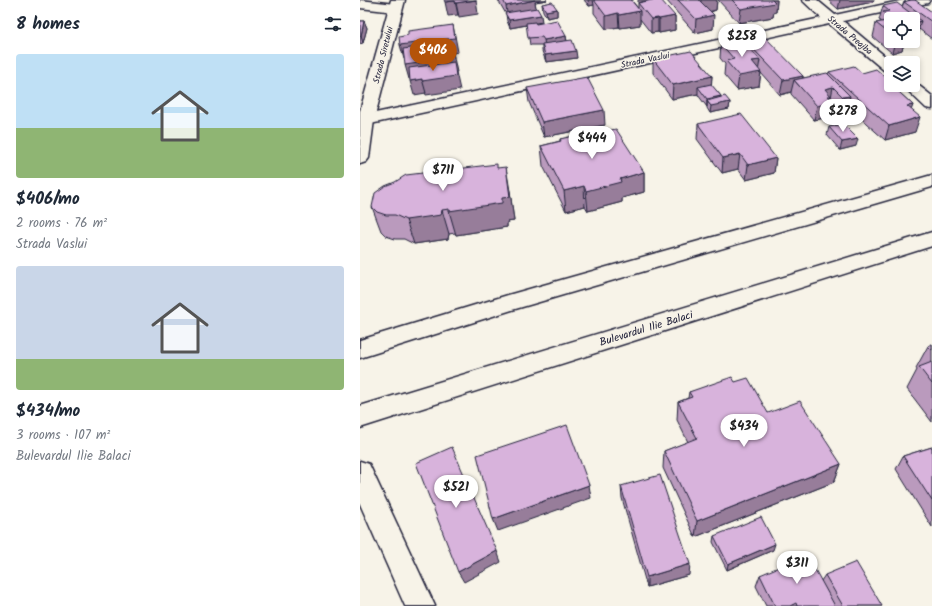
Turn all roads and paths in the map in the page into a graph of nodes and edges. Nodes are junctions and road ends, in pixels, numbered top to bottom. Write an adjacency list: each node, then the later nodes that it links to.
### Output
1 (809, 0): 5 (street, Strada Preajba)
2 (923, 0): 5 (street, Strada Vaslui)
3 (360, 4): 4 (street)
4 (396, 4): 9 (street, Strada Siretului)
5 (831, 19): 6 (street, Strada Preajba); 9 (street, Strada Vaslui)
6 (884, 63)
7 (918, 92): 8 (street)
8 (932, 104)
9 (366, 120): 10 (street, Strada Siretului)
10 (361, 147)
11 (932, 181): 13 (street)
12 (932, 239): 14 (street, Bulevardul Ilie Balaci)
13 (360, 349)
14 (360, 418)
15 (360, 473): 16 (street)
16 (420, 606)

